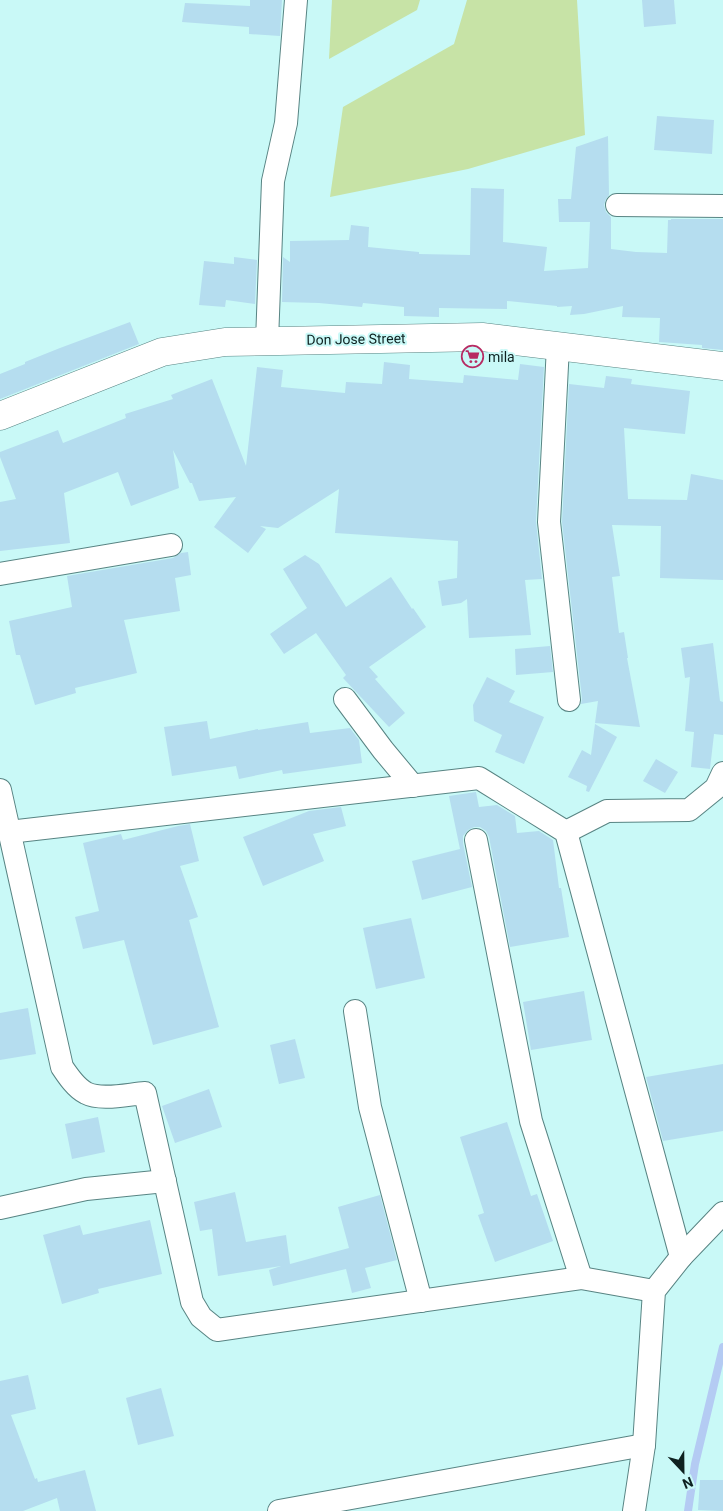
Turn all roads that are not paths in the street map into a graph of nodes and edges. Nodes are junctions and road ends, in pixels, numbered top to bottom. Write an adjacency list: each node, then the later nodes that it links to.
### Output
1 (296, 0): 4 (street)
2 (617, 205): 3 (street)
3 (723, 206)
4 (267, 341): 5 (street, Don Jose Street); 7 (street, Don Jose Street)
5 (558, 346): 6 (street, Don Jose Street); 11 (street)
6 (723, 366)
7 (0, 416)
8 (171, 545): 9 (street)
9 (0, 574)
10 (345, 699): 13 (street)
11 (569, 700)
12 (723, 773): 16 (street)
13 (413, 786): 15 (street); 16 (street)
14 (0, 790): 15 (street)
15 (9, 832): 19 (street)
16 (566, 832): 22 (street)
17 (476, 840): 23 (street)
18 (355, 1011): 25 (street)
19 (165, 1182): 20 (street); 25 (street)
20 (0, 1208)
21 (723, 1213): 22 (street)
22 (681, 1257): 24 (street)
23 (581, 1278): 24 (street); 25 (street)
24 (654, 1291): 26 (street)
25 (421, 1301)
26 (644, 1444): 27 (street); 28 (street)
27 (279, 1511)
28 (634, 1511)

